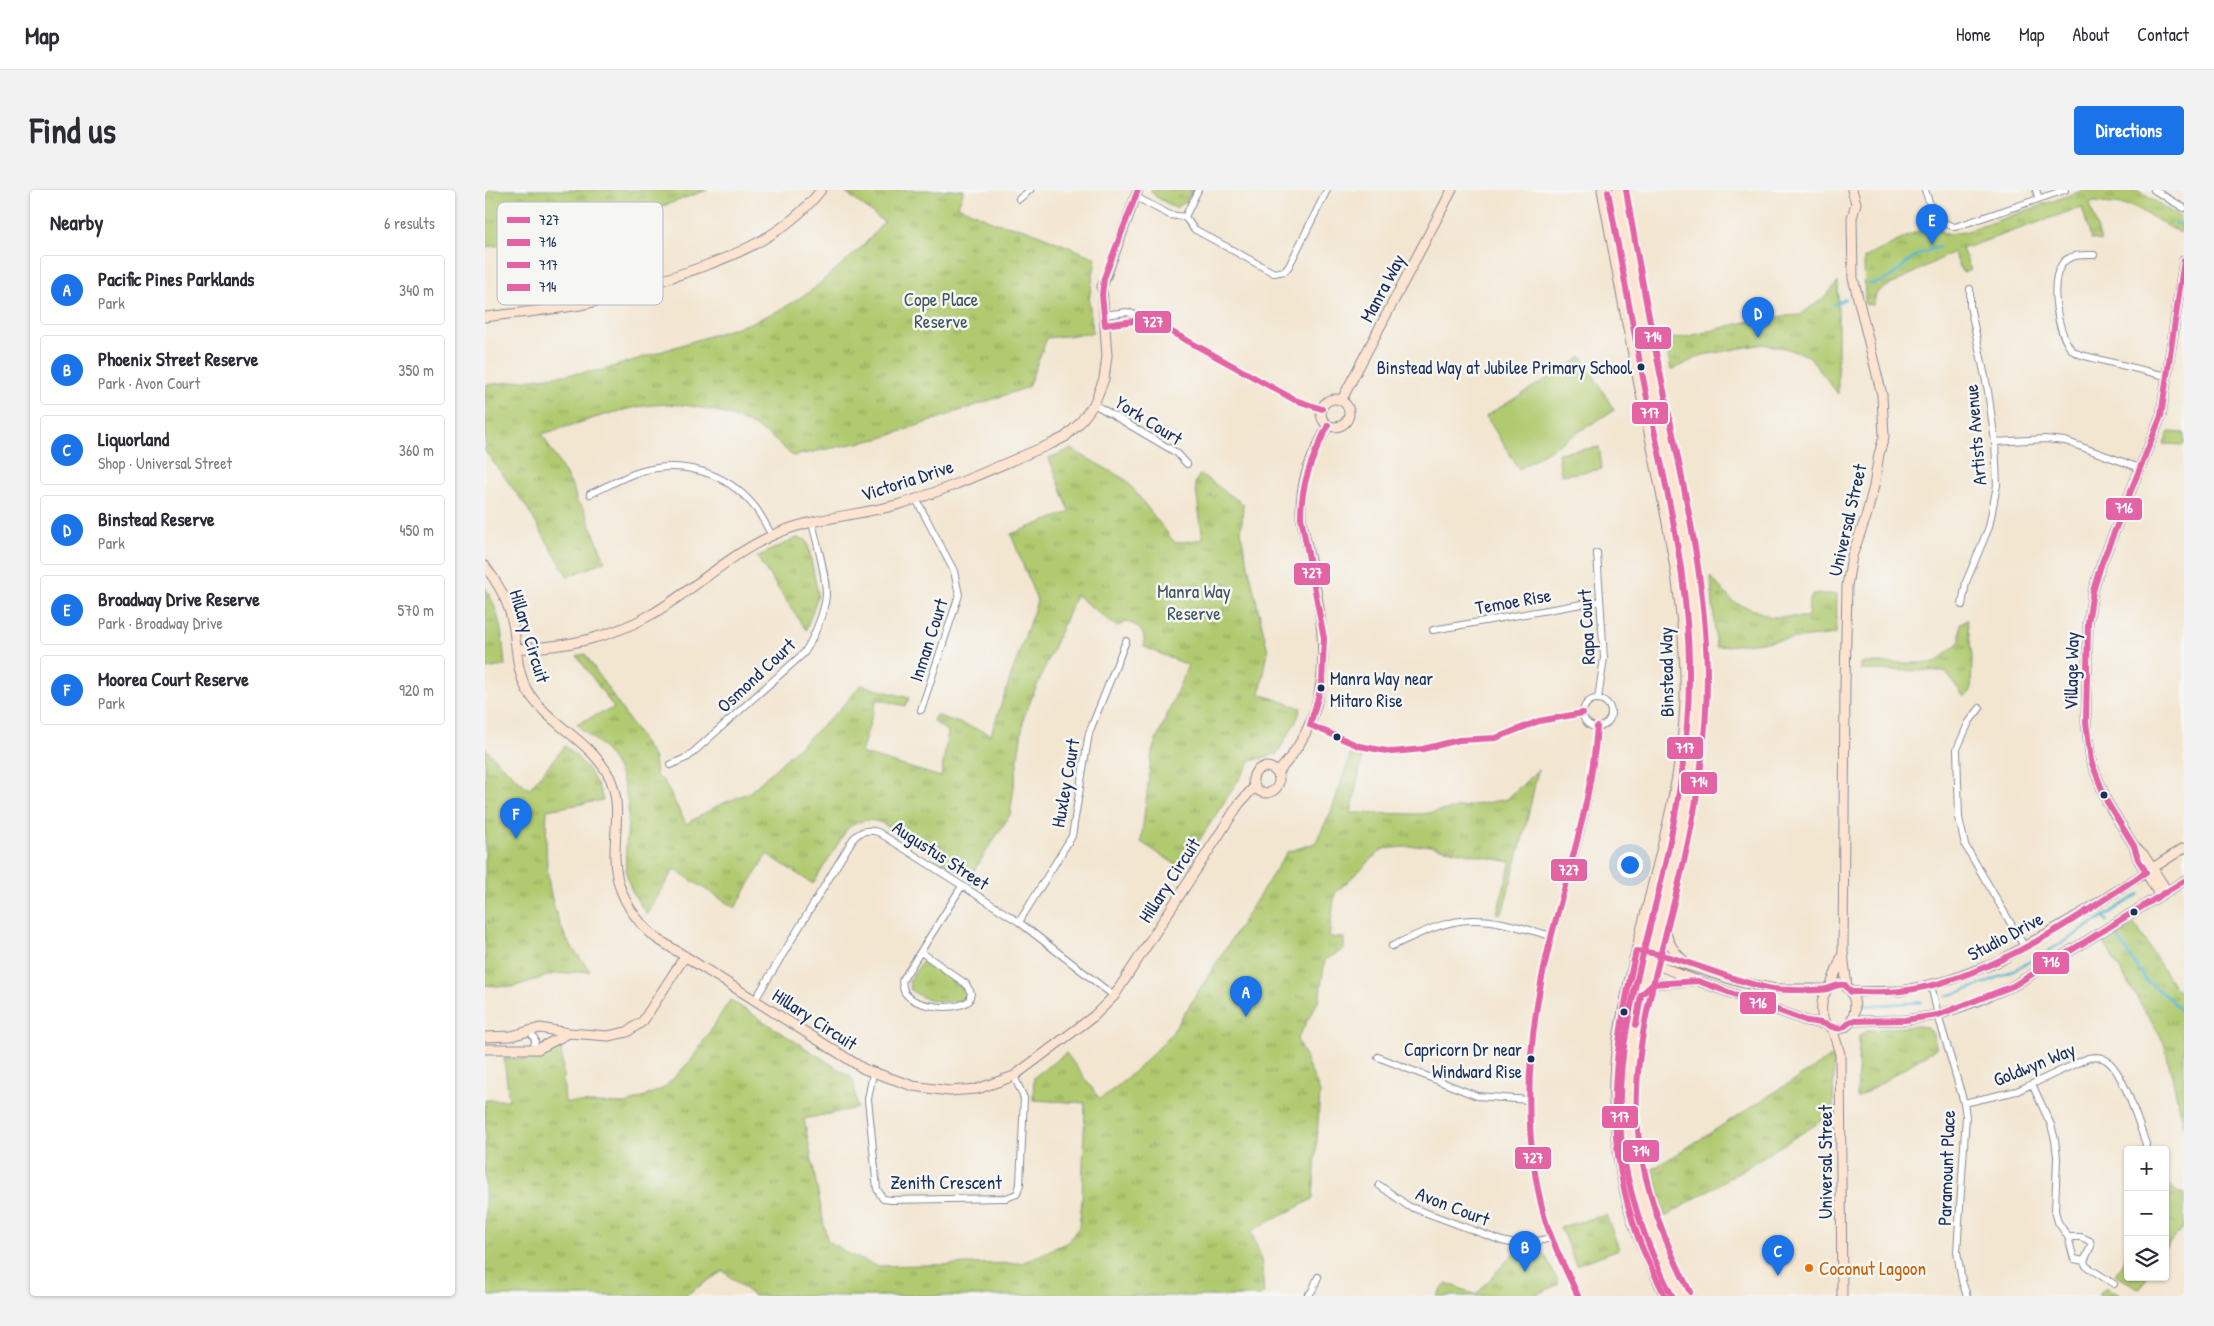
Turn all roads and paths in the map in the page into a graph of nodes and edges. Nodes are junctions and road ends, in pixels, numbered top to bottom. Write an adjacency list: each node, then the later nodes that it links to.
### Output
1 (821, 190): 20 (street)
2 (1030, 190): 14 (street)
3 (1199, 190): 17 (street)
4 (1327, 190): 17 (street)
5 (1452, 190): 28 (street, Manra Way)
6 (1602, 190): 65 (street, Binstead Way)
7 (1617, 190): 60 (street, Binstead Way)
8 (1852, 190): 68 (street, Universal Street)
9 (1925, 190): 15 (street)
10 (2036, 190): 15 (street)
11 (2065, 190): 15 (street)
12 (2155, 190): 16 (street)
13 (1137, 193): 17 (street); 23 (street, Victoria Drive)
14 (1019, 199)
15 (2039, 199)
16 (2184, 208)
17 (1185, 217)
18 (2094, 255): 27 (street)
19 (2184, 260): 27 (street, Village Way)
20 (663, 280)
21 (1970, 289): 32 (street, Artists Avenue)
22 (574, 305): 24 (street)
23 (1104, 314): 25 (street); 26 (street, Victoria Drive)
24 (485, 317)
25 (1148, 319): 26 (street); 30 (street)
26 (1105, 325): 29 (street, Victoria Drive)
27 (2166, 376): 34 (street, Village Way)
28 (1341, 401): 30 (street); 31 (street)
29 (1094, 404): 33 (street, York Court); 36 (street, Victoria Drive)
30 (1322, 409): 31 (street)
31 (1328, 425): 50 (street)
32 (1995, 442): 34 (street); 42 (street, Artists Avenue)
33 (1187, 464)
34 (2140, 468): 56 (street, Village Way)
35 (590, 494): 38 (street)
36 (916, 499): 37 (street, Victoria Drive); 48 (street, Inman Court)
37 (812, 522): 38 (street, Victoria Drive); 52 (street, Osmond Court)
38 (772, 535): 45 (street, Victoria Drive)
39 (1597, 553): 41 (street, Rapa Court)
40 (485, 566): 45 (street, Hillary Circuit)
41 (1599, 600): 43 (street, Temoe Rise); 46 (street, Rapa Court)
42 (1962, 605)
43 (1433, 630)
44 (1126, 641): 61 (street, Huxley Court)
45 (516, 649): 69 (street, Hillary Circuit)
46 (1598, 699): 49 (street); 51 (street)
47 (1980, 708): 64 (street)
48 (921, 710)
49 (1583, 713): 50 (street); 51 (street)
50 (1310, 724): 53 (street)
51 (1597, 727): 62 (street)
52 (670, 765)
53 (1277, 773): 54 (street); 54 (street)
54 (1255, 786): 77 (street, Hillary Circuit)
55 (2184, 848): 56 (street, Studio Drive)
56 (2149, 870): 59 (street, Village Way); 64 (street, Studio Drive)
57 (2184, 881): 59 (street)
58 (962, 886): 61 (street, Augustus Street); 66 (street); 78 (street, Augustus Street)
59 (2163, 894): 79 (street)
60 (1667, 895): 67 (street, Binstead Way); 71 (street)
61 (1019, 922): 77 (street, Augustus Street)
62 (1552, 936): 63 (street); 91 (street)
63 (1392, 946)
64 (2024, 946): 73 (street, Studio Drive)
65 (1636, 951): 67 (street); 70 (street); 104 (street, Binstead Way)
66 (921, 952): 66 (street)
67 (1652, 952): 70 (street, Binstead Way); 71 (street)
68 (1843, 953): 74 (street, Universal Street); 75 (street, Universal Street)
69 (685, 956): 78 (street, Hillary Circuit); 83 (street)
70 (1649, 961): 72 (street); 76 (street, Binstead Way)
71 (1686, 964): 74 (street)
72 (1699, 981): 76 (street); 81 (street)
73 (1931, 985): 75 (street, Studio Drive); 79 (street, Paramount Place)
74 (1828, 987): 75 (street); 81 (street)
75 (1849, 989): 80 (street)
76 (1641, 995): 105 (street, Binstead Way)
77 (1114, 996): 89 (street, Hillary Circuit)
78 (755, 1000): 88 (street, Hillary Circuit)
79 (1937, 1015): 80 (street); 92 (street, Paramount Place)
80 (1851, 1021): 81 (street)
81 (1829, 1026): 106 (street, Universal Street)
82 (531, 1030): 83 (street); 84 (street); 86 (street)
83 (569, 1033): 86 (street)
84 (485, 1037)
85 (485, 1049): 86 (street)
86 (534, 1049)
87 (1377, 1057): 91 (street)
88 (873, 1073): 89 (street, Hillary Circuit); 89 (street, Zenith Crescent)
89 (1015, 1076)
90 (2033, 1084): 92 (street, Goldwyn Way); 93 (street, Goldwyn Way); 95 (street)
91 (1529, 1100): 96 (street)
92 (1964, 1103): 107 (street, Paramount Place)
93 (2146, 1146)
94 (1379, 1185): 96 (street, Avon Court)
95 (2068, 1237): 97 (street); 97 (street)
96 (1551, 1238): 103 (street)
97 (2084, 1261): 99 (street)
98 (1318, 1277): 100 (street)
99 (2115, 1284)
100 (1312, 1291): 101 (street); 102 (street)
101 (1307, 1296)
102 (1319, 1296)
103 (1578, 1296)
104 (1665, 1296)
105 (1682, 1296)
106 (1843, 1296)
107 (1967, 1296)

